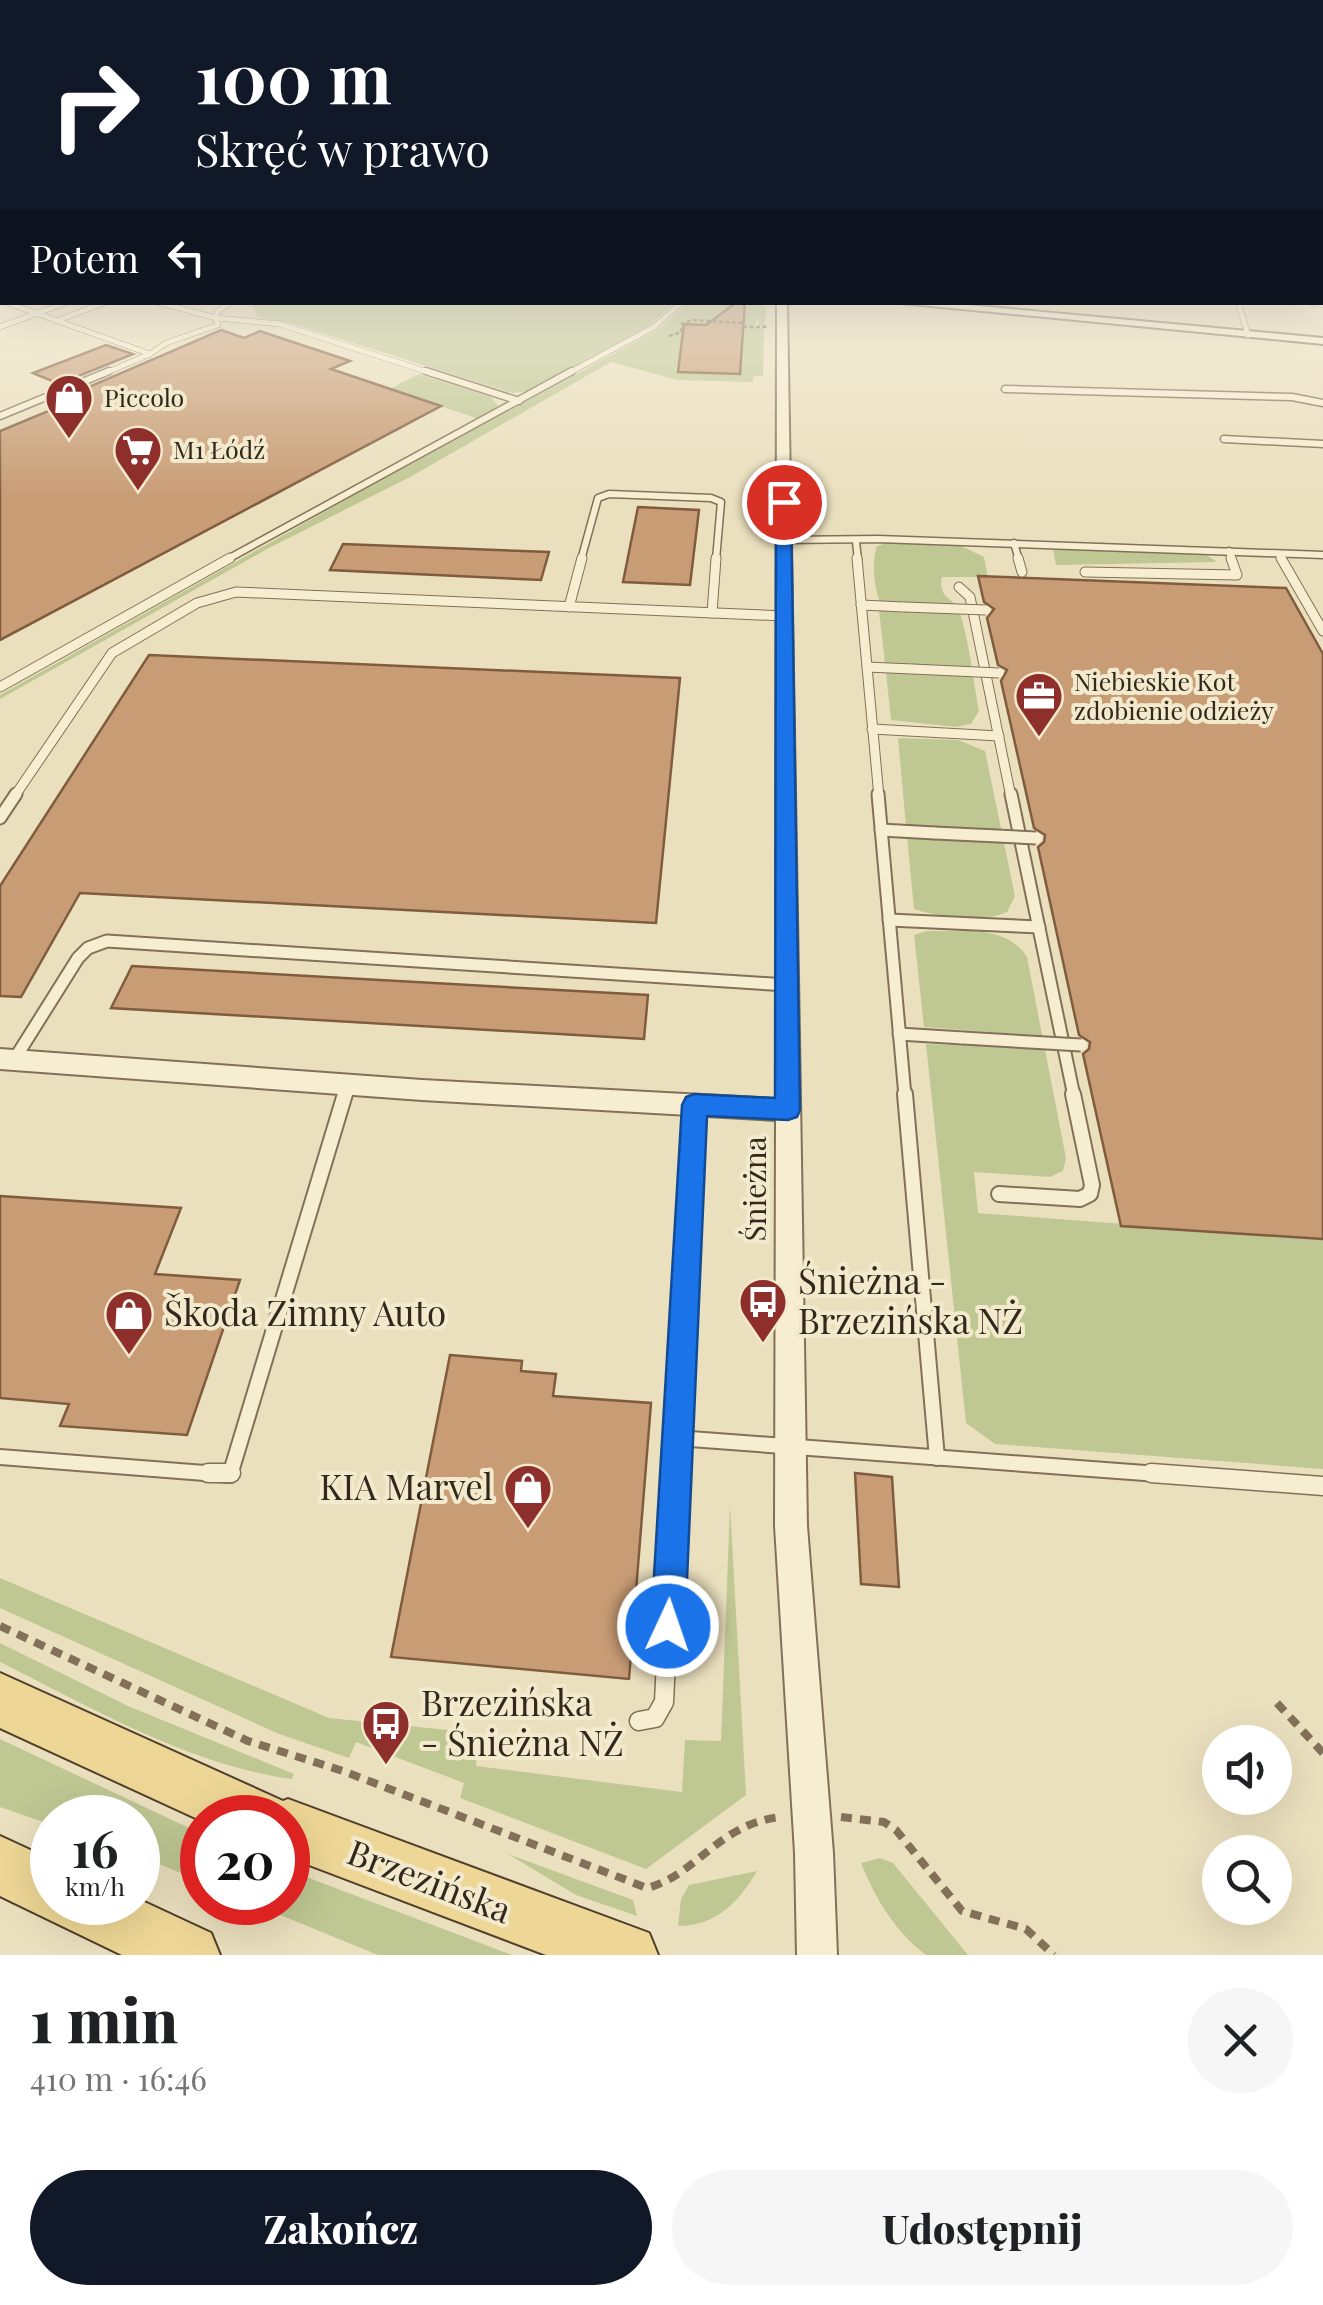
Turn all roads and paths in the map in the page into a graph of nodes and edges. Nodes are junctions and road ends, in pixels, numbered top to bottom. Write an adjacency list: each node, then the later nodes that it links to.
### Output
1 (30, 316): 11 (lane)
2 (42, 316): 10 (lane)
3 (69, 316): 10 (lane)
4 (209, 316): 9 (lane)
5 (668, 316): 18 (lane)
6 (782, 316): 23 (street, Śnieżna)
7 (1082, 316): 13 (street)
8 (1242, 316): 13 (lane)
9 (216, 318): 16 (lane); 18 (lane)
10 (56, 321): 16 (lane)
11 (0, 327)
12 (759, 327): 14 (path)
13 (1248, 334): 15 (street)
14 (666, 340)
15 (1323, 341)
16 (150, 354): 20 (lane)
17 (1005, 388): 19 (lane)
18 (519, 401): 40 (lane)
19 (1323, 403)
20 (0, 416)
21 (1224, 440): 22 (lane)
22 (1323, 444)
23 (784, 540): 24 (lane); 36 (street, Śnieżna)
24 (856, 542): 25 (lane); 32 (lane)
25 (1014, 544): 26 (lane); 29 (lane)
26 (1228, 551): 27 (lane); 30 (lane)
27 (1279, 554): 28 (lane); 37 (lane)
28 (1323, 555)
29 (1022, 572)
30 (1085, 572)
31 (959, 587): 42 (lane)
32 (861, 606): 34 (lane, bridge); 38 (lane)
33 (569, 607): 35 (lane); 35 (lane); 43 (lane)
34 (986, 610)
35 (712, 613): 36 (lane)
36 (784, 616): 48 (street, Śnieżna)
37 (1323, 631)
38 (867, 668): 39 (lane, bridge); 41 (lane)
39 (1000, 673)
40 (0, 687)
41 (872, 729): 42 (lane); 44 (lane)
42 (999, 736): 47 (lane)
43 (0, 818)
44 (881, 830): 45 (lane, bridge); 46 (lane)
45 (1036, 838)
46 (889, 920): 47 (lane); 49 (lane)
47 (1039, 927): 55 (lane)
48 (787, 985): 51 (lane); 54 (street, Śnieżna)
49 (900, 1034): 50 (lane, bridge); 59 (lane)
50 (1081, 1045)
51 (7, 1060): 52 (street)
52 (348, 1084): 53 (street); 58 (lane)
53 (694, 1105): 54 (street); 56 (lane)
54 (788, 1110): 57 (street, Śnieżna)
55 (999, 1194)
56 (677, 1438): 57 (lane); 64 (lane)
57 (790, 1447): 59 (lane); 75 (street, Śnieżna)
58 (0, 1457)
59 (937, 1458): 60 (lane)
60 (1323, 1486)
61 (0, 1626): 67 (path)
62 (0, 1700): 66 (main road)
63 (1277, 1702): 65 (path)
64 (639, 1721)
65 (1323, 1753)
66 (211, 1795)
67 (764, 1817)
68 (846, 1817): 76 (path)
69 (310, 1836): 74 (main road, Brzezińska)
70 (0, 1865): 71 (main road)
71 (30, 1879)
72 (125, 1925): 73 (main road)
73 (189, 1955)
74 (628, 1955)
75 (817, 1955)
76 (1054, 1955)

